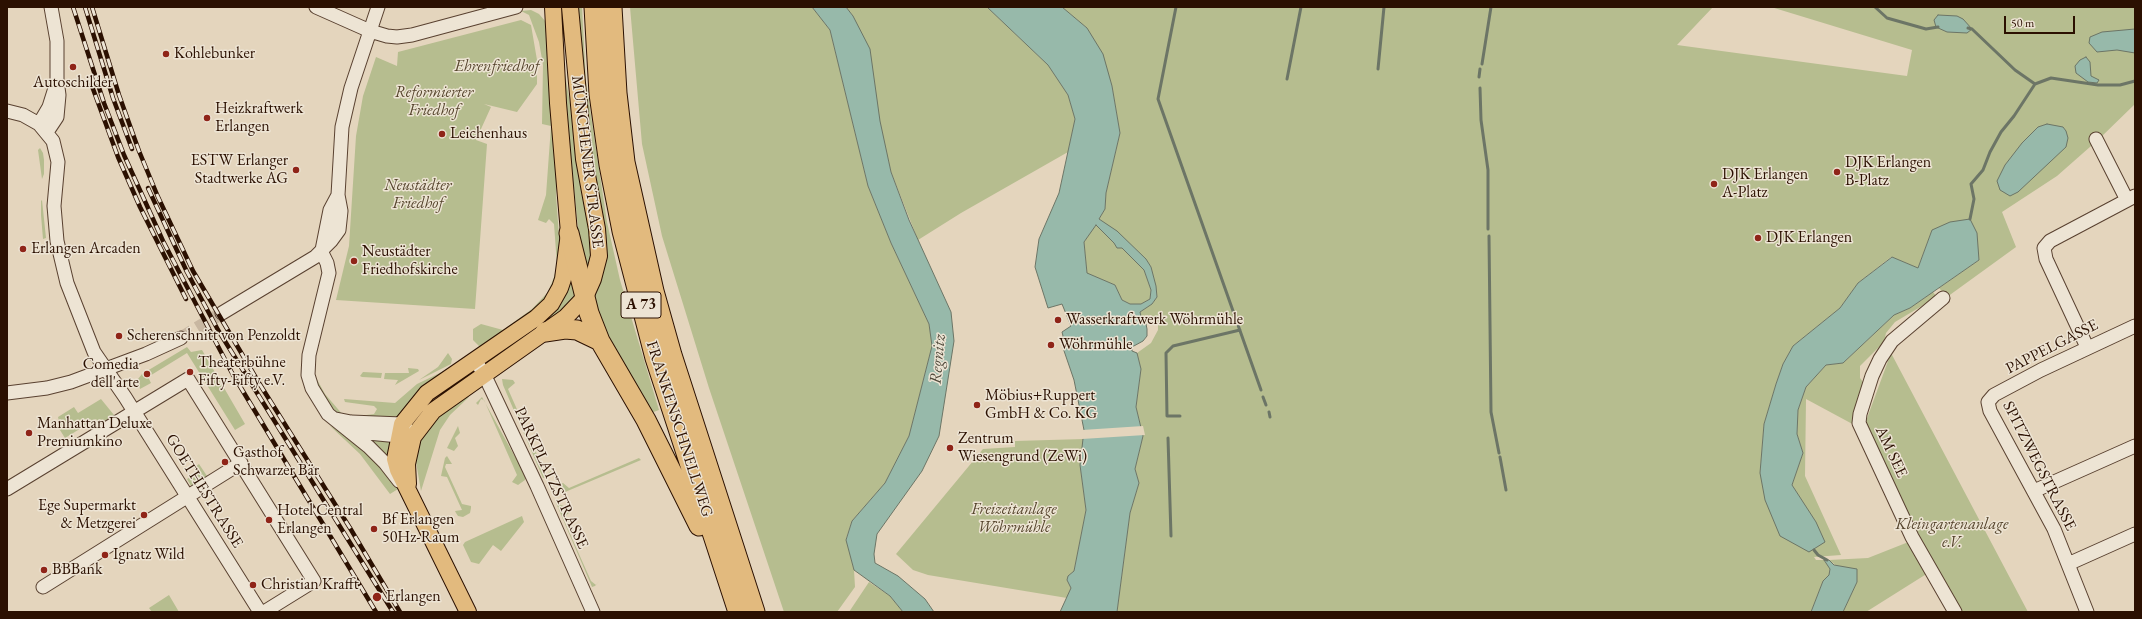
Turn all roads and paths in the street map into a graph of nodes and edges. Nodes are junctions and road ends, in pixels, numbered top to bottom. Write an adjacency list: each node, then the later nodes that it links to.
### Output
1 (51, 7): 11 (street)
2 (316, 7): 9 (street)
3 (378, 7): 9 (street)
4 (516, 7): 9 (street)
5 (553, 7): 14 (main road, MÜNCHENER STRASSE)
6 (570, 7): 16 (main road, MÜNCHENER STRASSE)
7 (594, 7): 41 (highway, FRANKENSCHNELLWEG / A 73)
8 (612, 7): 47 (highway, FRANKENSCHNELLWEG / A 73)
9 (370, 31): 15 (street)
10 (7, 110): 11 (street)
11 (43, 128): 25 (street, GOETHESTRASSE)
12 (2096, 139): 13 (street)
13 (2131, 198): 23 (street)
14 (569, 233): 16 (highway); 24 (main road, MÜNCHENER STRASSE)
15 (321, 251): 18 (street); 30 (street)
16 (585, 296): 20 (main road, MÜNCHENER STRASSE); 22 (highway)
17 (1943, 298): 48 (street, AM SEE)
18 (222, 313)
19 (2135, 326): 23 (street, PAPPELGASSE)
20 (545, 332): 22 (highway); 26 (main road, MÜNCHENER STRASSE)
21 (181, 338): 25 (street)
22 (600, 341): 41 (highway)
23 (2087, 347): 28 (street, PAPPELGASSE)
24 (475, 360): 26 (street, PARKPLATZSTRASSE); 31 (main road, MÜNCHENER STRASSE)
25 (105, 370): 27 (street); 29 (street, GOETHESTRASSE)
26 (484, 374): 31 (main road, MÜNCHENER STRASSE); 45 (street, PARKPLATZSTRASSE)
27 (7, 393)
28 (1988, 402): 35 (street, SPITZWEGSTRASSE)
29 (134, 412): 33 (street); 34 (street); 36 (street, GOETHESTRASSE)
30 (333, 418): 31 (street); 37 (street)
31 (404, 432): 37 (main road, MÜNCHENER STRASSE)
32 (2135, 446): 35 (street)
33 (241, 463): 36 (street); 43 (street)
34 (7, 489)
35 (2034, 491): 39 (street, SPITZWEGSTRASSE)
36 (187, 497): 40 (street); 42 (street, GOETHESTRASSE)
37 (411, 497): 44 (main road, MÜNCHENER STRASSE)
38 (2135, 534): 39 (street)
39 (2068, 564): 49 (street, SPITZWEGSTRASSE)
40 (43, 587)
41 (732, 594): 46 (highway, FRANKENSCHNELLWEG / A 73)
42 (260, 612)
43 (264, 612)
44 (468, 612)
45 (593, 612)
46 (738, 612)
47 (755, 612)
48 (1955, 612)
49 (2087, 612)

